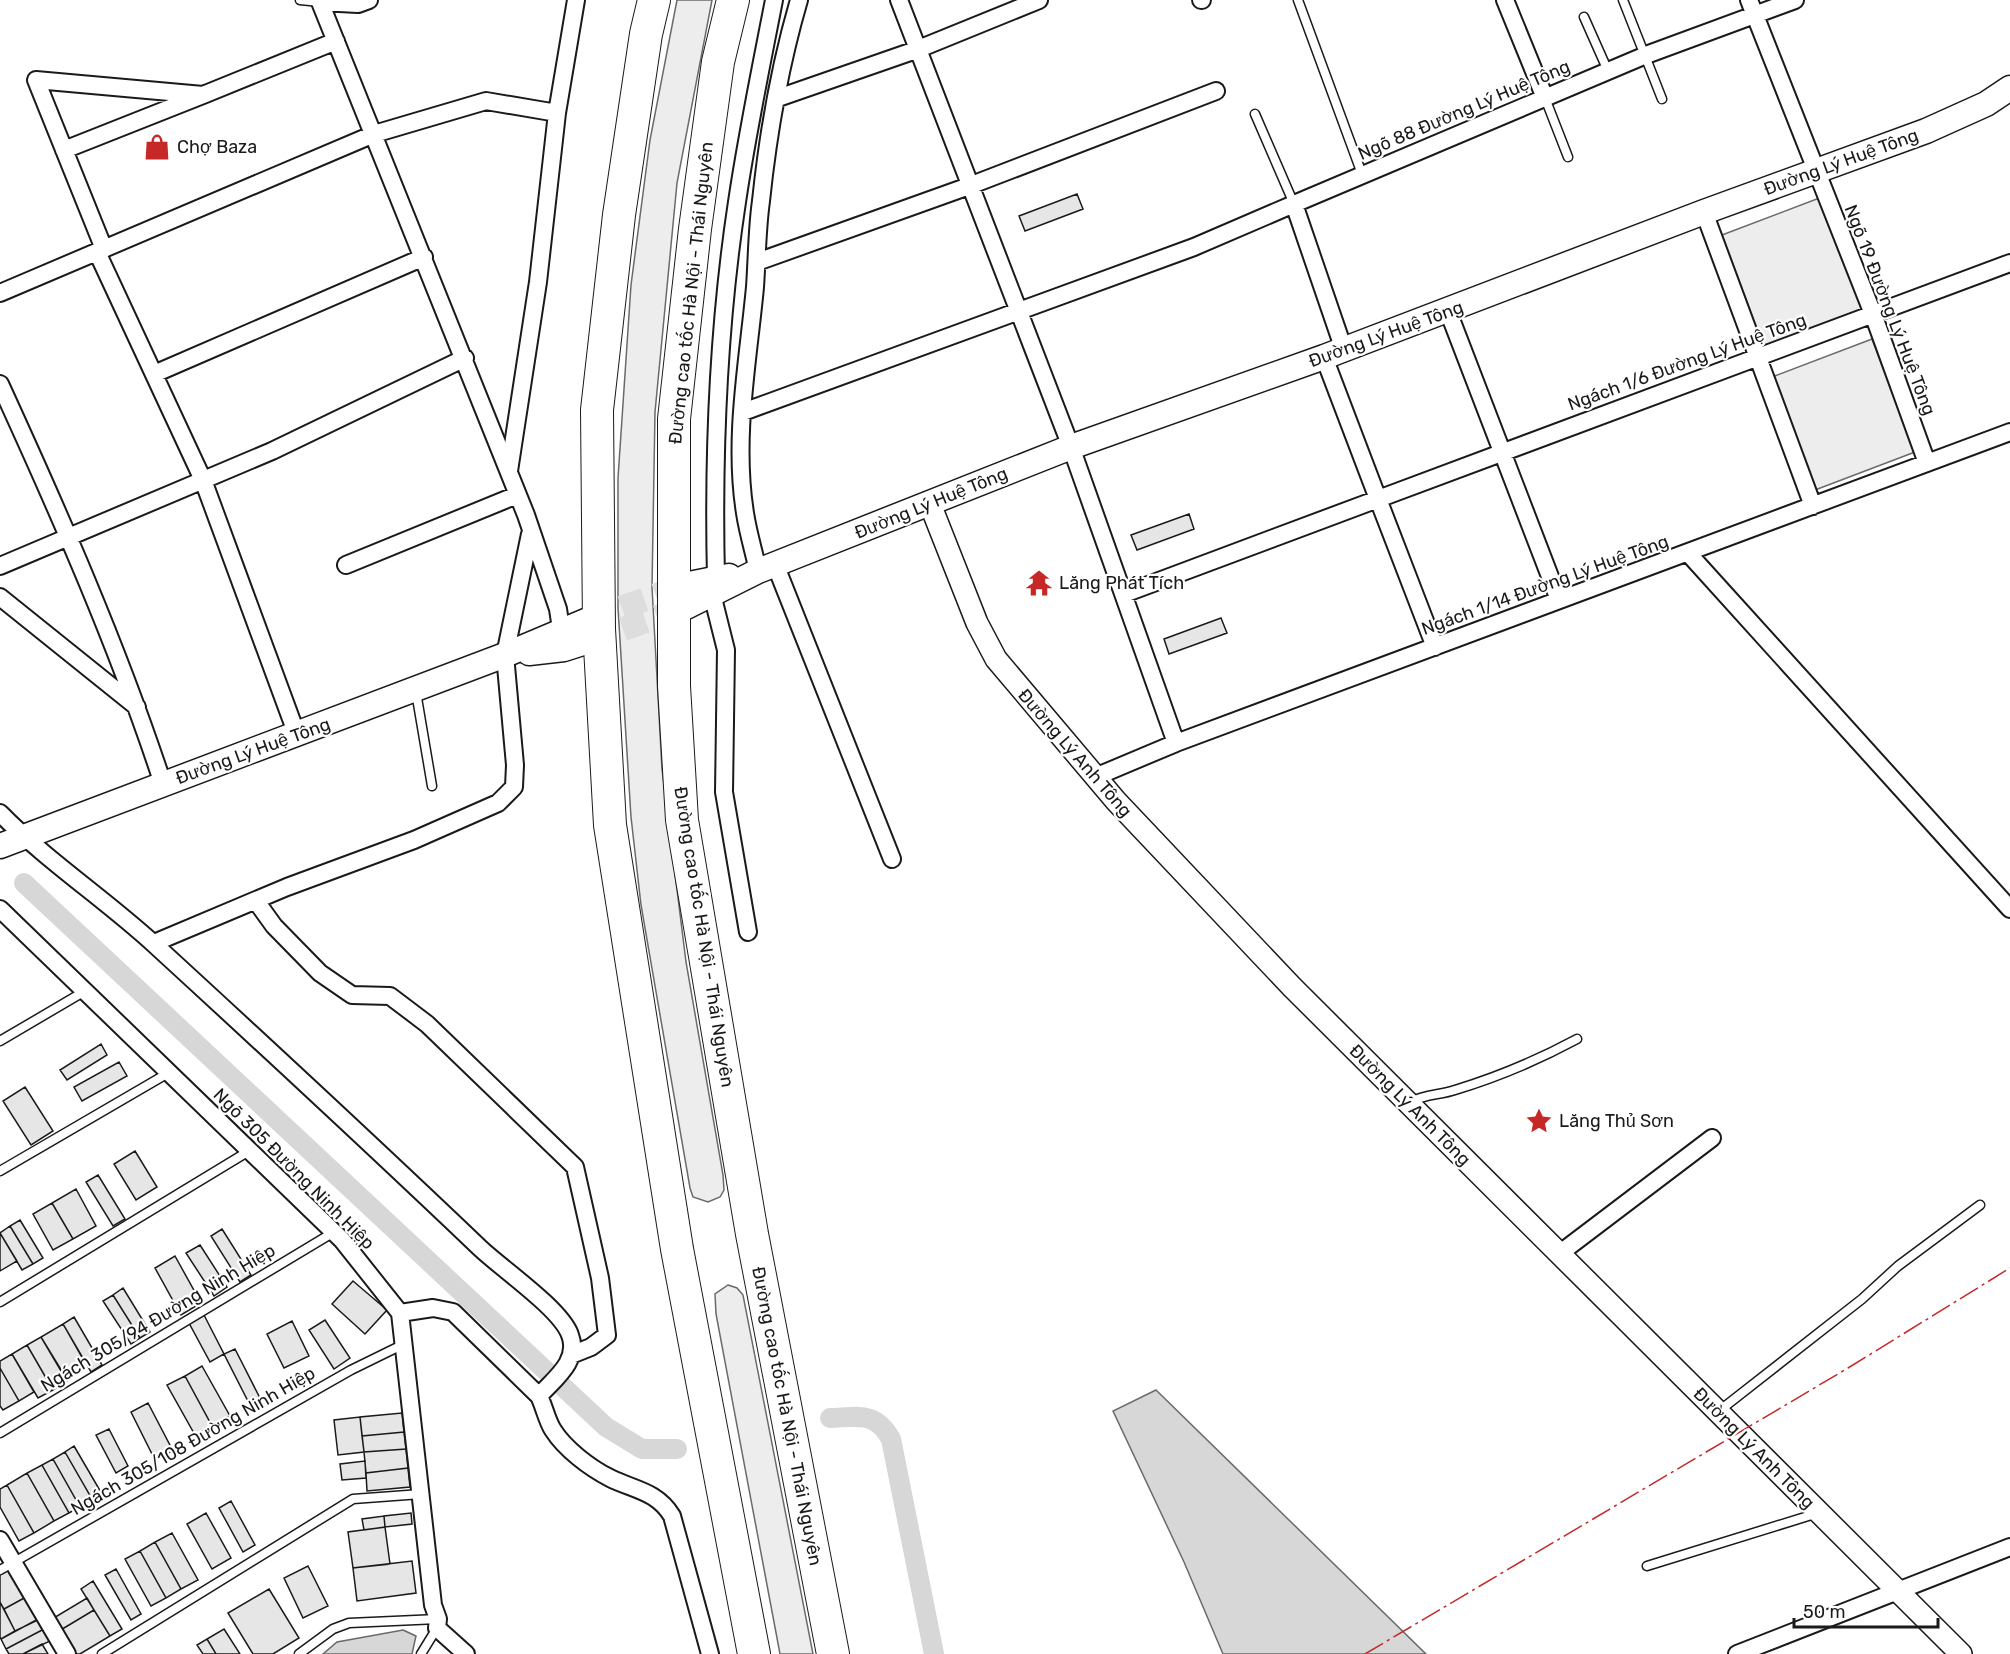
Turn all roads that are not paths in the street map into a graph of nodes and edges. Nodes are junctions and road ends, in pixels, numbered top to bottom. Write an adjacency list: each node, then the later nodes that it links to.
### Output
1 (300, 0): 14 (lane)
2 (369, 0): 14 (street)
3 (576, 0): 27 (street)
4 (654, 0): 124 (highway)
5 (733, 0): 125 (highway, Đường cao tốc Hà Nội - Thái Nguyên)
6 (774, 0): 67 (street)
7 (799, 0): 24 (street)
8 (899, 0): 18 (street)
9 (1039, 0): 18 (street)
10 (1298, 0): 33 (lane)
11 (1505, 0): 25 (street)
12 (1623, 0): 19 (lane)
13 (1795, 0): 15 (street, Ngõ 88 Đường Lý Huệ Tông)
14 (320, 2): 17 (street)
15 (1752, 7): 19 (street, Ngõ 88 Đường Lý Huệ Tông); 32 (street, Ngõ 19 Đường Lý Huệ Tông)
16 (1584, 17): 20 (lane)
17 (336, 41): 23 (street); 29 (street)
18 (916, 50): 24 (street); 34 (street)
19 (1646, 55): 20 (street, Ngõ 88 Đường Lý Huệ Tông); 26 (lane)
20 (1608, 71): 25 (street, Ngõ 88 Đường Lý Huệ Tông)
21 (2010, 88): 32 (main road, Đường Lý Huệ Tông)
22 (1216, 90): 34 (street)
23 (203, 95): 30 (street); 30 (street)
24 (778, 98): 39 (street)
25 (1545, 98): 31 (lane); 33 (street, Ngõ 88 Đường Lý Huệ Tông)
26 (1662, 99)
27 (557, 113): 29 (street); 55 (street)
28 (1255, 114): 35 (lane)
29 (374, 134): 37 (street); 38 (street)
30 (64, 150): 37 (street)
31 (1568, 157)
32 (1816, 171): 36 (main road, Đường Lý Huệ Tông); 44 (street, Ngõ 19 Đường Lý Huệ Tông)
33 (1362, 174): 35 (street, Ngõ 88 Đường Lý Huệ Tông)
34 (969, 186): 39 (street); 43 (street)
35 (1294, 204): 43 (street, Ngõ 88 Đường Lý Huệ Tông); 45 (street)
36 (1704, 212): 42 (main road, Đường Lý Huệ Tông); 46 (street)
37 (100, 250): 41 (street); 48 (street)
38 (424, 257): 47 (street); 48 (street)
39 (757, 262): 50 (street)
40 (2010, 263): 44 (street, Ngách 1/6 Đường Lý Huệ Tông)
41 (0, 293)
42 (1448, 311): 45 (main road, Đường Lý Huệ Tông); 53 (street)
43 (1017, 314): 50 (street, Ngõ 88 Đường Lý Huệ Tông); 52 (street)
44 (1873, 314): 46 (street, Ngách 1/6 Đường Lý Huệ Tông); 54 (street, Ngõ 19 Đường Lý Huệ Tông)
45 (1334, 353): 52 (main road, Đường Lý Huệ Tông); 58 (street)
46 (1757, 357): 53 (street, Ngách 1/6 Đường Lý Huệ Tông); 60 (street)
47 (465, 358): 55 (street); 56 (street)
48 (154, 375): 56 (street)
49 (0, 384): 62 (street)
50 (743, 412): 66 (street)
51 (2010, 432): 54 (street, Ngách 1/14 Đường Lý Huệ Tông)
52 (1071, 447): 59 (main road, Đường Lý Huệ Tông); 68 (street)
53 (1503, 452): 58 (street, Ngách 1/6 Đường Lý Huệ Tông); 71 (street)
54 (1927, 464): 60 (street, Ngách 1/14 Đường Lý Huệ Tông)
55 (509, 473): 57 (street)
56 (203, 480): 62 (street); 78 (street)
57 (517, 495): 61 (street); 64 (street)
58 (1378, 499): 68 (street, Ngách 1/6 Đường Lý Huệ Tông); 74 (street)
59 (930, 504): 66 (main road, Đường Lý Huệ Tông); 80 (street, Đường Lý Anh Tông)
60 (1813, 506): 63 (street, Ngách 1/14 Đường Lý Huệ Tông)
61 (531, 533): 73 (street); 75 (street)
62 (70, 536): 65 (street); 77 (street)
63 (1688, 552): 71 (street, Ngách 1/14 Đường Lý Huệ Tông); 89 (street)
64 (346, 565)
65 (0, 566)
66 (767, 568): 67 (main road, Đường Lý Huệ Tông); 86 (street)
67 (714, 586): 69 (main road, Đường Lý Huệ Tông); 90 (street)
68 (1124, 594): 79 (street)
69 (685, 596)
70 (0, 597): 77 (street)
71 (1559, 600): 74 (street, Ngách 1/14 Đường Lý Huệ Tông)
72 (588, 631): 73 (main road, Đường Lý Huệ Tông)
73 (563, 640): 75 (main road, Đường Lý Huệ Tông)
74 (1435, 647): 79 (street, Ngách 1/14 Đường Lý Huệ Tông)
75 (506, 655): 76 (main road, Đường Lý Huệ Tông); 87 (street)
76 (416, 689): 78 (main road, Đường Lý Huệ Tông); 82 (lane)
77 (138, 708): 81 (street)
78 (297, 735): 81 (main road, Đường Lý Huệ Tông)
79 (1176, 743): 80 (street, Ngách 1/14 Đường Lý Huệ Tông)
80 (1095, 777): 96 (street, Đường Lý Anh Tông)
81 (163, 784): 84 (main road, Đường Lý Huệ Tông)
82 (432, 786)
83 (0, 813): 84 (street)
84 (23, 837): 85 (main road, Đường Lý Huệ Tông); 91 (street)
85 (0, 846)
86 (892, 859)
87 (256, 901): 91 (street); 106 (street)
88 (0, 909): 92 (street, Ngõ 305 Đường Ninh Hiệp)
89 (2010, 909)
90 (748, 932)
91 (154, 944): 106 (street)
92 (85, 992): 94 (lane); 95 (street, Ngõ 305 Đường Ninh Hiệp)
93 (1577, 1039): 96 (lane)
94 (0, 1041)
95 (170, 1071): 98 (street, Ngõ 305 Đường Ninh Hiệp); 99 (lane)
96 (1408, 1103): 102 (street, Đường Lý Anh Tông)
97 (1712, 1138): 102 (street)
98 (249, 1151): 101 (street, Ngõ 305 Đường Ninh Hiệp); 103 (lane)
99 (0, 1171)
100 (1980, 1205): 108 (lane)
101 (334, 1232): 104 (street, Ngõ 305 Đường Ninh Hiệp); 109 (lane, Ngách 305/94 Đường Ninh Hiệp)
102 (1559, 1254): 108 (street, Đường Lý Anh Tông)
103 (0, 1302)
104 (400, 1313): 105 (street); 107 (street)
105 (404, 1344): 110 (street); 114 (lane, Ngách 305/108 Đường Ninh Hiệp)
106 (571, 1355): 107 (street)
107 (542, 1393): 123 (street)
108 (1718, 1412): 111 (street, Đường Lý Anh Tông)
109 (0, 1434)
110 (421, 1494): 117 (street); 119 (lane)
111 (1818, 1513): 115 (lane); 116 (street, Đường Lý Anh Tông)
112 (0, 1540): 114 (street)
113 (2010, 1547): 116 (street)
114 (7, 1566): 118 (street)
115 (1647, 1566)
116 (1897, 1592): 126 (street); 127 (street, Đường Lý Anh Tông)
117 (438, 1623): 120 (lane); 121 (lane); 122 (street)
118 (67, 1654)
119 (102, 1654)
120 (299, 1654)
121 (421, 1654)
122 (466, 1654)
123 (710, 1654)
124 (754, 1654)
125 (832, 1654)
126 (1737, 1654)
127 (1961, 1654)

